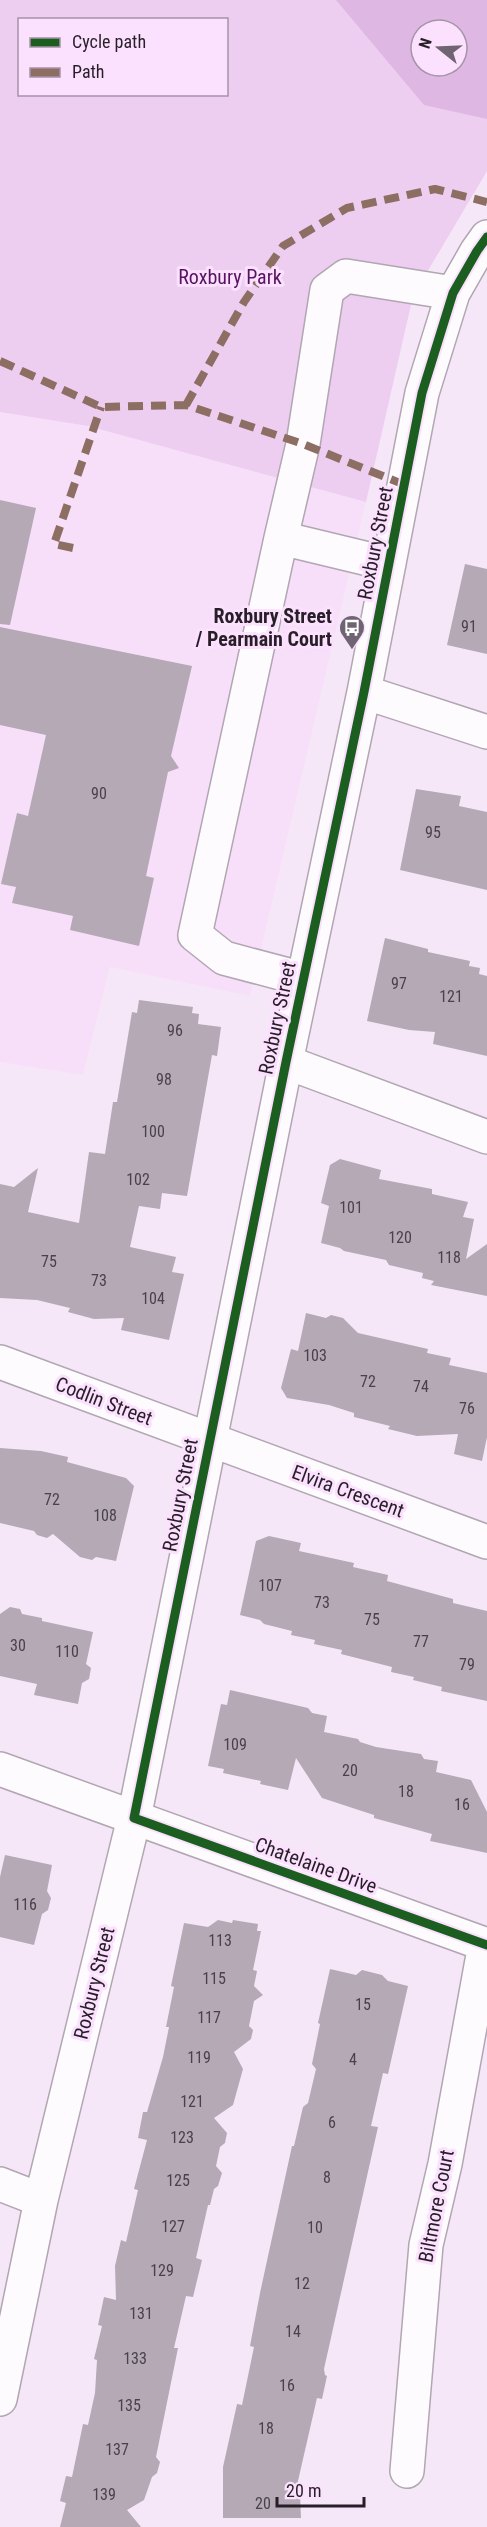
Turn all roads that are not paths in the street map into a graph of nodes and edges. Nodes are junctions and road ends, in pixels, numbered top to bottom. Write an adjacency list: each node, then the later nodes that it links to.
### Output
1 (487, 237): 2 (street, Roxbury Street)
2 (453, 293): 3 (street); 4 (street, Roxbury Street)
3 (281, 538): 4 (street); 7 (street)
4 (389, 564): 5 (street, Roxbury Street)
5 (364, 692): 6 (street); 7 (street, Roxbury Street)
6 (487, 732)
7 (303, 980): 8 (street, Roxbury Street)
8 (286, 1062): 9 (street); 11 (street, Roxbury Street)
9 (487, 1137)
10 (0, 1362): 11 (street, Codlin Street)
11 (209, 1440): 12 (street, Elvira Crescent); 14 (street, Roxbury Street)
12 (487, 1542)
13 (0, 1769): 14 (street, Chatelaine Drive)
14 (134, 1818): 15 (street, Chatelaine Drive); 17 (street, Roxbury Street)
15 (486, 1944): 19 (street, Biltmore Court)
16 (0, 2184): 17 (street)
17 (41, 2200): 18 (street, Roxbury Street)
18 (0, 2398)
19 (407, 2471)

